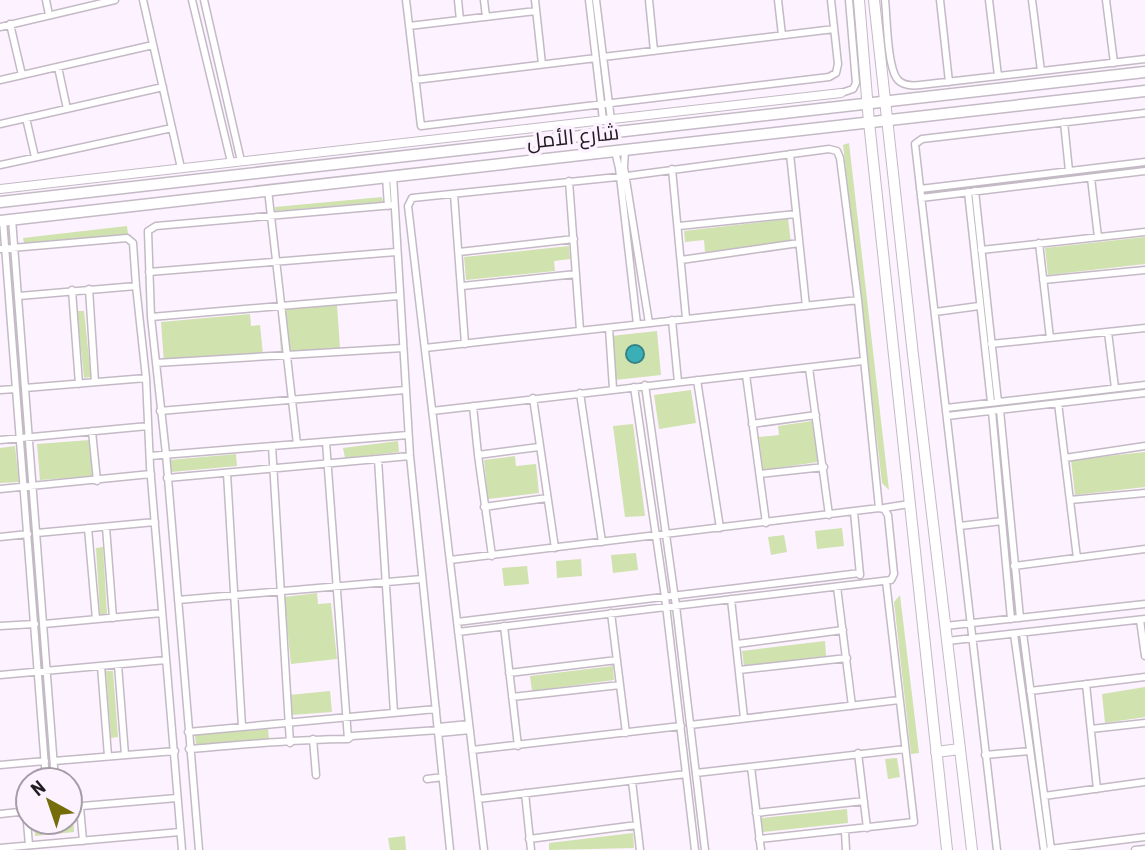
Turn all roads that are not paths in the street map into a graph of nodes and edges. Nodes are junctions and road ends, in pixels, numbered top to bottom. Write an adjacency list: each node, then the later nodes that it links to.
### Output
1 (46, 0): 25 (street)
2 (114, 0): 23 (street)
3 (143, 0): 33 (street)
4 (192, 0): 72 (street)
5 (204, 0): 71 (street)
6 (406, 0): 29 (street)
7 (458, 0): 27 (street)
8 (484, 0): 26 (street)
9 (535, 0): 24 (street)
10 (589, 0): 35 (street)
11 (596, 0): 35 (street)
12 (649, 0): 34 (street)
13 (778, 0): 32 (street)
14 (831, 0): 31 (street)
15 (849, 0): 49 (street)
16 (859, 0): 52 (main road)
17 (874, 0): 50 (main road)
18 (885, 0): 46 (street)
19 (940, 0): 46 (street)
20 (989, 0): 43 (street)
21 (1032, 0): 40 (street)
22 (1106, 0): 37 (street)
23 (93, 2): 25 (street)
24 (536, 11): 26 (street); 38 (street)
25 (49, 15): 28 (street)
26 (486, 17): 27 (street)
27 (460, 20): 29 (street)
28 (10, 24): 30 (street); 42 (street)
29 (409, 26): 45 (street)
30 (0, 27)
31 (834, 29): 32 (street); 51 (street)
32 (782, 35): 34 (street)
33 (153, 45): 39 (street); 47 (street)
34 (654, 51): 35 (street)
35 (599, 57): 38 (street); 51 (street)
36 (1145, 59): 37 (street)
37 (1114, 63): 40 (street)
38 (542, 64): 45 (street)
39 (58, 67): 42 (street); 53 (street)
40 (1041, 71): 43 (street)
41 (1145, 72): 50 (main road, شارع الأمل)
42 (22, 75): 44 (street)
43 (998, 76): 46 (street)
44 (0, 80)
45 (415, 80): 51 (street)
46 (949, 82)
47 (163, 87): 53 (street); 63 (street)
48 (1145, 91): 58 (main road, شارع الأمل)
49 (841, 93): 54 (street)
50 (885, 102): 52 (main road, شارع الأمل); 58 (main road)
51 (605, 104): 57 (street)
52 (868, 104): 59 (main road); 62 (main road, شارع الأمل)
53 (67, 109): 56 (street)
54 (691, 110): 57 (street); 62 (main road)
55 (1145, 113): 60 (street)
56 (26, 118): 61 (street); 70 (street)
57 (610, 120): 64 (street); 65 (main road)
58 (887, 120): 59 (main road, شارع الأمل); 143 (main road)
59 (869, 122): 69 (main road, شارع الأمل); 144 (main road)
60 (1064, 122): 78 (street); 88 (street)
61 (0, 124)
62 (692, 124): 65 (main road, شارع الأمل)
63 (172, 128): 70 (street); 76 (street)
64 (516, 131): 66 (main road); 71 (street)
65 (617, 132): 66 (main road, شارع الأمل)
66 (518, 144): 67 (main road, شارع الأمل)
67 (470, 149): 75 (main road); 86 (main road, شارع الأمل)
68 (790, 154): 77 (street); 95 (street); 123 (street)
69 (620, 155): 75 (main road, شارع الأمل); 82 (street); 83 (street)
70 (35, 157): 74 (street)
71 (241, 161): 72 (street)
72 (231, 162): 76 (street)
73 (1145, 162): 78 (street)
74 (0, 165)
75 (471, 167): 81 (main road, شارع الأمل)
76 (181, 168): 80 (street)
77 (672, 169): 83 (street); 98 (street)
78 (1069, 171): 88 (street)
79 (1145, 171): 84 (street)
80 (135, 173): 86 (main road); 87 (street)
81 (390, 176): 89 (main road, شارع الأمل); 94 (street)
82 (618, 176): 83 (street); 85 (street); 132 (street)
83 (627, 176): 131 (street)
84 (1091, 177): 90 (street); 100 (street)
85 (569, 181): 91 (street); 101 (street)
86 (136, 187): 93 (main road, شارع الأمل)
87 (0, 188)
88 (920, 189): 92 (street)
89 (268, 190): 96 (street); 97 (main road, شارع الأمل)
90 (972, 192): 92 (street); 106 (street); 126 (street)
91 (454, 194): 108 (street); 141 (street)
92 (921, 198): 127 (street)
93 (0, 202)
94 (391, 205): 96 (street); 107 (street)
95 (796, 214): 98 (street); 102 (street)
96 (271, 217): 110 (street); 112 (street)
97 (5, 220): 104 (street); 105 (street)
98 (679, 226): 109 (street)
99 (1145, 232): 100 (street)
100 (1098, 237): 103 (street)
101 (574, 239): 108 (street); 113 (street)
102 (799, 243): 109 (street); 125 (street)
103 (1039, 243): 106 (street); 114 (street)
104 (15, 248): 105 (street); 115 (street); 120 (street)
105 (3, 249): 119 (street)
106 (981, 250): 139 (street)
107 (396, 252): 110 (street); 121 (street)
108 (459, 252): 116 (street)
109 (681, 260): 129 (street)
110 (276, 262): 112 (street); 124 (street)
111 (1145, 270): 114 (street)
112 (149, 272): 128 (street)
113 (576, 274): 116 (street); 135 (street)
114 (1043, 280): 137 (street)
115 (136, 286): 117 (street); 149 (street)
116 (461, 286): 138 (street)
117 (89, 289): 118 (street); 151 (street)
118 (72, 290): 120 (street); 153 (street)
119 (10, 296): 122 (street); 159 (street)
120 (19, 296): 157 (street)
121 (399, 296): 124 (street); 140 (street)
122 (0, 297)
123 (858, 300): 125 (street); 145 (street)
124 (281, 306): 128 (street); 142 (street)
125 (806, 306): 129 (street)
126 (979, 306): 127 (street); 167 (street)
127 (935, 312): 170 (street)
128 (151, 317): 146 (street)
129 (687, 318): 130 (street)
130 (672, 320): 131 (street); 152 (street)
131 (649, 323): 132 (street)
132 (637, 324): 133 (street)
133 (608, 328): 135 (street); 160 (street)
134 (1145, 328): 136 (street)
135 (580, 330): 138 (street)
136 (1108, 332): 137 (street); 158 (street)
137 (1050, 338): 139 (street)
138 (465, 344): 141 (street)
139 (991, 344): 167 (street)
140 (403, 348): 142 (street); 162 (street)
141 (425, 348): 173 (street)
142 (287, 355): 146 (street); 166 (street)
143 (913, 355): 144 (main road); 263 (main road)
144 (893, 356): 210 (main road)
145 (863, 361): 147 (street); 212 (street)
146 (156, 363): 172 (street)
147 (809, 368): 148 (street); 174 (street)
148 (746, 375): 150 (street); 176 (street)
149 (146, 378): 151 (street); 177 (street)
150 (697, 380): 152 (street); 221 (street)
151 (95, 382): 153 (street)
152 (678, 382): 155 (street)
153 (79, 384): 157 (street)
154 (1145, 384): 158 (street)
155 (645, 385): 156 (street); 225 (street)
156 (634, 387): 160 (street); 224 (street)
157 (25, 388): 180 (street)
158 (1115, 388): 167 (street)
159 (16, 389): 161 (street); 181 (street)
160 (613, 389): 163 (street)
161 (0, 390)
162 (405, 390): 166 (street); 179 (street)
163 (580, 393): 165 (street); 227 (street)
164 (1145, 393): 168 (street)
165 (533, 398): 169 (street); 187 (street)
166 (292, 400): 172 (street); 184 (street)
167 (994, 402): 170 (street); 171 (street)
168 (1058, 403): 171 (street); 192 (street)
169 (474, 406): 173 (street); 189 (street)
170 (946, 408): 175 (street)
171 (996, 410): 175 (street); 215 (street); 233 (street)
172 (160, 411): 188 (street)
173 (432, 411): 232 (street)
174 (816, 415): 176 (street); 197 (street)
175 (947, 416): 218 (street)
176 (752, 424): 201 (street)
177 (148, 426): 178 (street); 190 (street)
178 (92, 431): 180 (street); 203 (street)
179 (408, 435): 183 (street); 191 (street)
180 (28, 438): 181 (street); 204 (street)
181 (19, 439): 182 (street); 205 (street)
182 (0, 440)
183 (326, 442): 184 (street); 194 (street)
184 (297, 444): 185 (street)
185 (272, 446): 188 (street); 198 (street)
186 (1145, 446): 192 (street)
187 (539, 447): 189 (street); 208 (street)
188 (166, 454): 190 (street); 195 (street)
189 (478, 455): 211 (street)
190 (150, 456): 196 (street)
191 (410, 456): 193 (street); 235 (street)
192 (1065, 458): 209 (street)
193 (378, 459): 194 (street); 237 (street)
194 (328, 463): 198 (street); 239 (street)
195 (166, 465): 196 (street); 202 (street)
196 (150, 466): 200 (street)
197 (824, 467): 201 (street); 214 (street)
198 (274, 468): 199 (street); 241 (street)
199 (227, 473): 202 (street); 243 (street)
200 (151, 474): 203 (street); 216 (street)
201 (760, 474): 217 (street)
202 (167, 478): 246 (street)
203 (97, 481): 204 (street)
204 (33, 486): 205 (street); 222 (street)
205 (25, 487): 206 (street); 223 (street)
206 (0, 489)
207 (1145, 493): 209 (street)
208 (547, 498): 211 (street); 228 (street)
209 (1070, 500): 231 (street)
210 (909, 504): 212 (street); 312 (main road)
211 (484, 506): 230 (street)
212 (881, 508): 213 (street); 236 (street)
213 (854, 512): 214 (street); 234 (street)
214 (829, 515): 217 (street)
215 (1002, 521): 218 (street); 255 (street)
216 (155, 522): 219 (street); 250 (street)
217 (766, 523): 221 (street)
218 (960, 526): 258 (street)
219 (106, 527): 220 (street); 252 (street)
220 (88, 528): 222 (street); 254 (street)
221 (720, 528): 225 (street)
222 (37, 533): 260 (street)
223 (28, 534): 226 (street); 259 (street)
224 (657, 534): 225 (street); 227 (street); 244 (street)
225 (666, 534): 242 (street)
226 (0, 537)
227 (602, 542): 228 (street)
228 (555, 548): 230 (street)
229 (1145, 549): 231 (street)
230 (492, 556): 232 (street)
231 (1077, 558): 233 (street)
232 (450, 560): 257 (street)
233 (1014, 566): 253 (street)
234 (860, 573): 238 (street); 242 (street)
235 (422, 579): 237 (street); 288 (street)
236 (886, 581): 238 (street); 286 (street)
237 (386, 582): 239 (street); 289 (street)
238 (862, 584): 240 (street)
239 (337, 586): 241 (street); 290 (street)
240 (838, 587): 245 (street); 264 (street)
241 (281, 592): 243 (street); 292 (street)
242 (674, 595): 244 (street); 248 (street)
243 (234, 596): 246 (street); 296 (street)
244 (665, 597): 249 (street); 257 (street)
245 (731, 599): 248 (street); 270 (street)
246 (178, 600): 300 (street)
247 (1145, 604): 253 (street)
248 (676, 606): 249 (street); 294 (street)
249 (667, 607): 251 (street); 295 (street)
250 (162, 613): 252 (street); 273 (street)
251 (611, 613): 262 (street); 274 (street)
252 (113, 618): 254 (street)
253 (1020, 618): 255 (street)
254 (96, 619): 260 (street)
255 (1011, 619): 258 (street)
256 (1143, 619): 266 (street); 271 (street)
257 (457, 622): 265 (street)
258 (970, 623): 263 (street); 268 (street)
259 (35, 624): 261 (street); 278 (street)
260 (44, 624): 278 (street)
261 (0, 626)
262 (504, 626): 265 (street); 279 (street)
263 (945, 626): 269 (main road)
264 (843, 630): 270 (street); 272 (street)
265 (458, 632): 297 (street)
266 (1023, 633): 267 (street); 284 (street)
267 (1014, 634): 268 (street); 311 (street)
268 (972, 638): 269 (street); 315 (street)
269 (947, 641): 308 (main road)
270 (737, 644): 277 (street)
271 (1145, 656)
272 (847, 659): 277 (street); 287 (street)
273 (166, 660): 275 (street); 310 (street)
274 (617, 660): 279 (street); 283 (street)
275 (118, 665): 276 (street); 314 (street)
276 (102, 666): 278 (street); 316 (street)
277 (739, 670): 291 (street)
278 (43, 672): 280 (street); 317 (street); 318 (street)
279 (509, 673): 285 (street)
280 (0, 674)
281 (1145, 677): 282 (street)
282 (1086, 684): 284 (street); 298 (street)
283 (620, 685): 285 (street); 301 (street)
284 (1030, 691): 332 (street)
285 (512, 697): 305 (street)
286 (899, 700): 287 (street); 307 (street)
287 (852, 706): 291 (street)
288 (436, 709): 289 (street); 299 (street)
289 (394, 713): 290 (street)
290 (346, 717): 292 (street); 303 (street)
291 (744, 718): 294 (street)
292 (289, 723): 296 (street); 304 (street)
293 (1145, 723): 298 (street)
294 (690, 724): 323 (street)
295 (681, 726): 301 (street); 324 (street)
296 (242, 727): 300 (street)
297 (469, 727): 299 (street); 309 (street)
298 (1091, 729): 330 (street)
299 (439, 730): 303 (street); 326 (street)
300 (188, 732): 306 (street)
301 (626, 733): 305 (street)
302 (313, 739): 303 (street); 304 (street); 325 (street)
303 (348, 739)
304 (290, 743): 306 (street)
305 (518, 746): 309 (street)
306 (189, 749): 336 (street)
307 (905, 749): 313 (street); 343 (street)
308 (960, 749): 312 (main road); 369 (main road)
309 (472, 750): 334 (street)
310 (175, 751): 314 (street); 333 (street)
311 (1030, 751): 315 (street); 371 (street)
312 (936, 752): 368 (main road)
313 (858, 754): 322 (street); 335 (street)
314 (125, 755): 316 (street)
315 (985, 755): 370 (street)
316 (108, 756): 318 (street)
317 (45, 761): 319 (street); 320 (street)
318 (54, 761): 321 (street)
319 (0, 765)
320 (45, 766)
321 (54, 766)
322 (751, 767): 323 (street); 339 (street)
323 (696, 773): 365 (street)
324 (686, 774): 328 (street); 364 (street)
325 (316, 775)
326 (443, 777): 327 (street); 360 (street)
327 (427, 779)
328 (632, 781): 331 (street); 342 (street)
329 (1145, 782): 330 (street)
330 (1097, 789): 332 (street)
331 (524, 793): 334 (street); 349 (street)
332 (1044, 796): 356 (street)
333 (177, 798): 337 (street); 338 (street)
334 (478, 799): 361 (street)
335 (864, 801): 339 (street); 343 (street)
336 (195, 806): 338 (street); 340 (street)
337 (84, 807)
338 (178, 808): 341 (street)
339 (756, 813): 350 (street)
340 (196, 821): 341 (street); 359 (street)
341 (179, 823): 345 (street)
342 (637, 825): 349 (street); 363 (street)
343 (867, 828): 344 (street)
344 (845, 831): 350 (street); 367 (street)
345 (180, 832): 351 (street); 358 (street)
346 (28, 836): 352 (street)
347 (83, 836): 351 (street)
348 (1145, 837): 356 (street)
349 (529, 839): 362 (street)
350 (759, 839): 366 (street)
351 (83, 841): 353 (street)
352 (29, 845): 354 (street); 355 (street)
353 (62, 846): 354 (street)
354 (52, 847)
355 (0, 848)
356 (1051, 849): 371 (street)
357 (1145, 849): 372 (street)
358 (182, 850)
359 (199, 850)
360 (450, 850)
361 (484, 850)
362 (531, 850)
363 (640, 850)
364 (695, 850)
365 (705, 850)
366 (761, 850)
367 (846, 850)
368 (947, 850)
369 (972, 850)
370 (998, 850)
371 (1045, 850)
372 (1135, 850)

